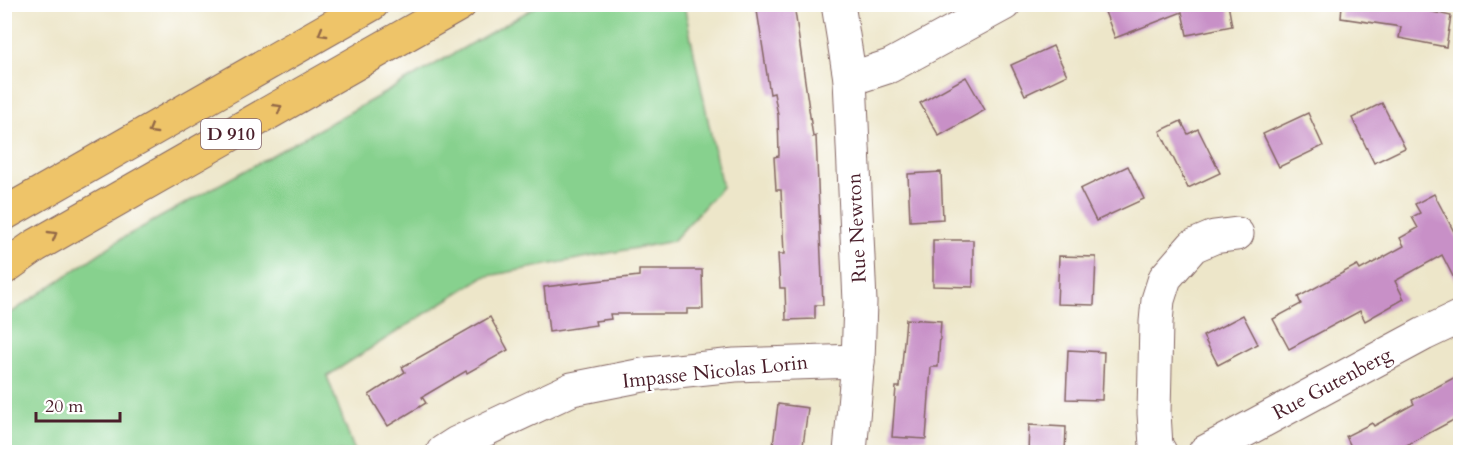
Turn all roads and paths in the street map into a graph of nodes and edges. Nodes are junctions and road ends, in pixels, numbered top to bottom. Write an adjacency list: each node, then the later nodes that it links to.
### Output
1 (372, 4): 6 (main road, D 910, one-way to 6)
2 (460, 4): 8 (main road, D 910, one-way to 2)
3 (838, 4): 5 (street, Rue Newton)
4 (1004, 4): 5 (street)
5 (850, 79): 10 (street, Rue Newton)
6 (4, 214)
7 (1237, 234): 13 (street)
8 (4, 268)
9 (1461, 317): 14 (street, Rue Gutenberg)
10 (858, 361): 11 (street, Impasse Nicolas Lorin); 12 (street, Rue Newton)
11 (443, 453)
12 (850, 453)
13 (1160, 453)
14 (1205, 453)

